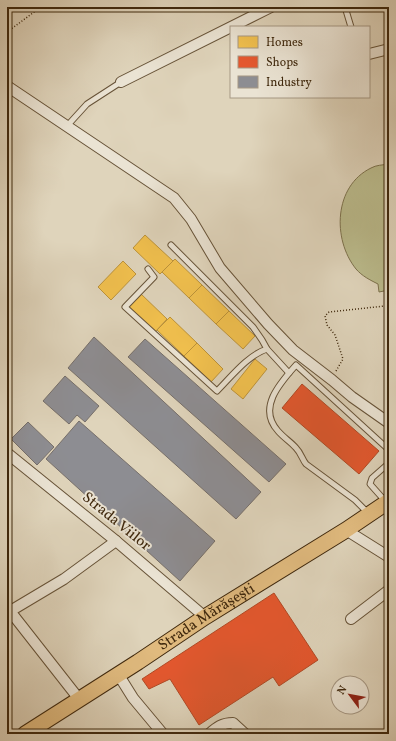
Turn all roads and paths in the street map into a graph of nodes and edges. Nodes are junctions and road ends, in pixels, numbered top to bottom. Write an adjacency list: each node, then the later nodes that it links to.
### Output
1 (41, 7): 7 (path)
2 (271, 7): 4 (street)
3 (345, 7): 5 (lane)
4 (233, 26)
5 (351, 26)
6 (230, 28): 10 (street)
7 (7, 32)
8 (389, 49): 9 (street)
9 (370, 54)
10 (121, 82): 12 (lane)
11 (7, 86): 12 (street)
12 (67, 126): 17 (street)
13 (171, 245): 16 (lane)
14 (148, 269): 16 (lane)
15 (389, 297): 19 (path)
16 (267, 349): 18 (lane)
17 (299, 361): 18 (lane); 19 (street); 21 (lane)
18 (289, 373): 25 (lane)
19 (332, 380): 20 (street)
20 (389, 423)
21 (389, 450)
22 (7, 453): 27 (street, Strada Viilor)
23 (389, 463): 24 (lane)
24 (388, 502): 25 (main road, Strada Mărășești)
25 (369, 514): 26 (main road, Strada Mărășești)
26 (346, 530): 28 (street); 31 (main road, Strada Mărășești)
27 (116, 541): 30 (street); 31 (street, Strada Viilor)
28 (389, 557)
29 (389, 590): 32 (street)
30 (9, 612): 34 (street)
31 (205, 617): 33 (main road, Strada Mărășești)
32 (351, 619)
33 (118, 674): 34 (main road, Strada Mărășești); 36 (street)
34 (79, 699): 35 (main road, Strada Mărășești)
35 (25, 734)
36 (163, 734)
37 (209, 734): 38 (street)
38 (245, 734)

